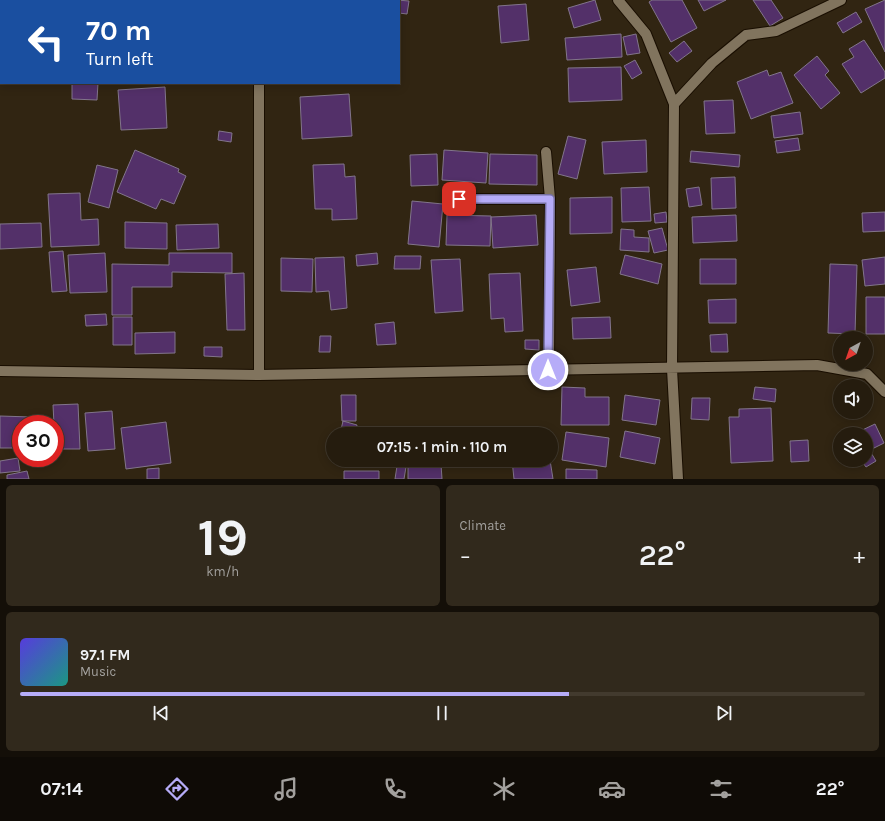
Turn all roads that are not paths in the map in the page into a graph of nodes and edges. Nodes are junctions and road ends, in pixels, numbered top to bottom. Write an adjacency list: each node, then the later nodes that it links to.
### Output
1 (618, 0): 4 (street)
2 (841, 0): 4 (street)
3 (259, 84): 11 (street)
4 (674, 104): 8 (street)
5 (546, 152): 7 (street)
6 (459, 199): 7 (street)
7 (550, 199): 9 (street)
8 (672, 368): 9 (street); 12 (street); 13 (street)
9 (548, 370): 11 (street)
10 (0, 371): 11 (street)
11 (259, 374)
12 (885, 392)
13 (678, 479)

